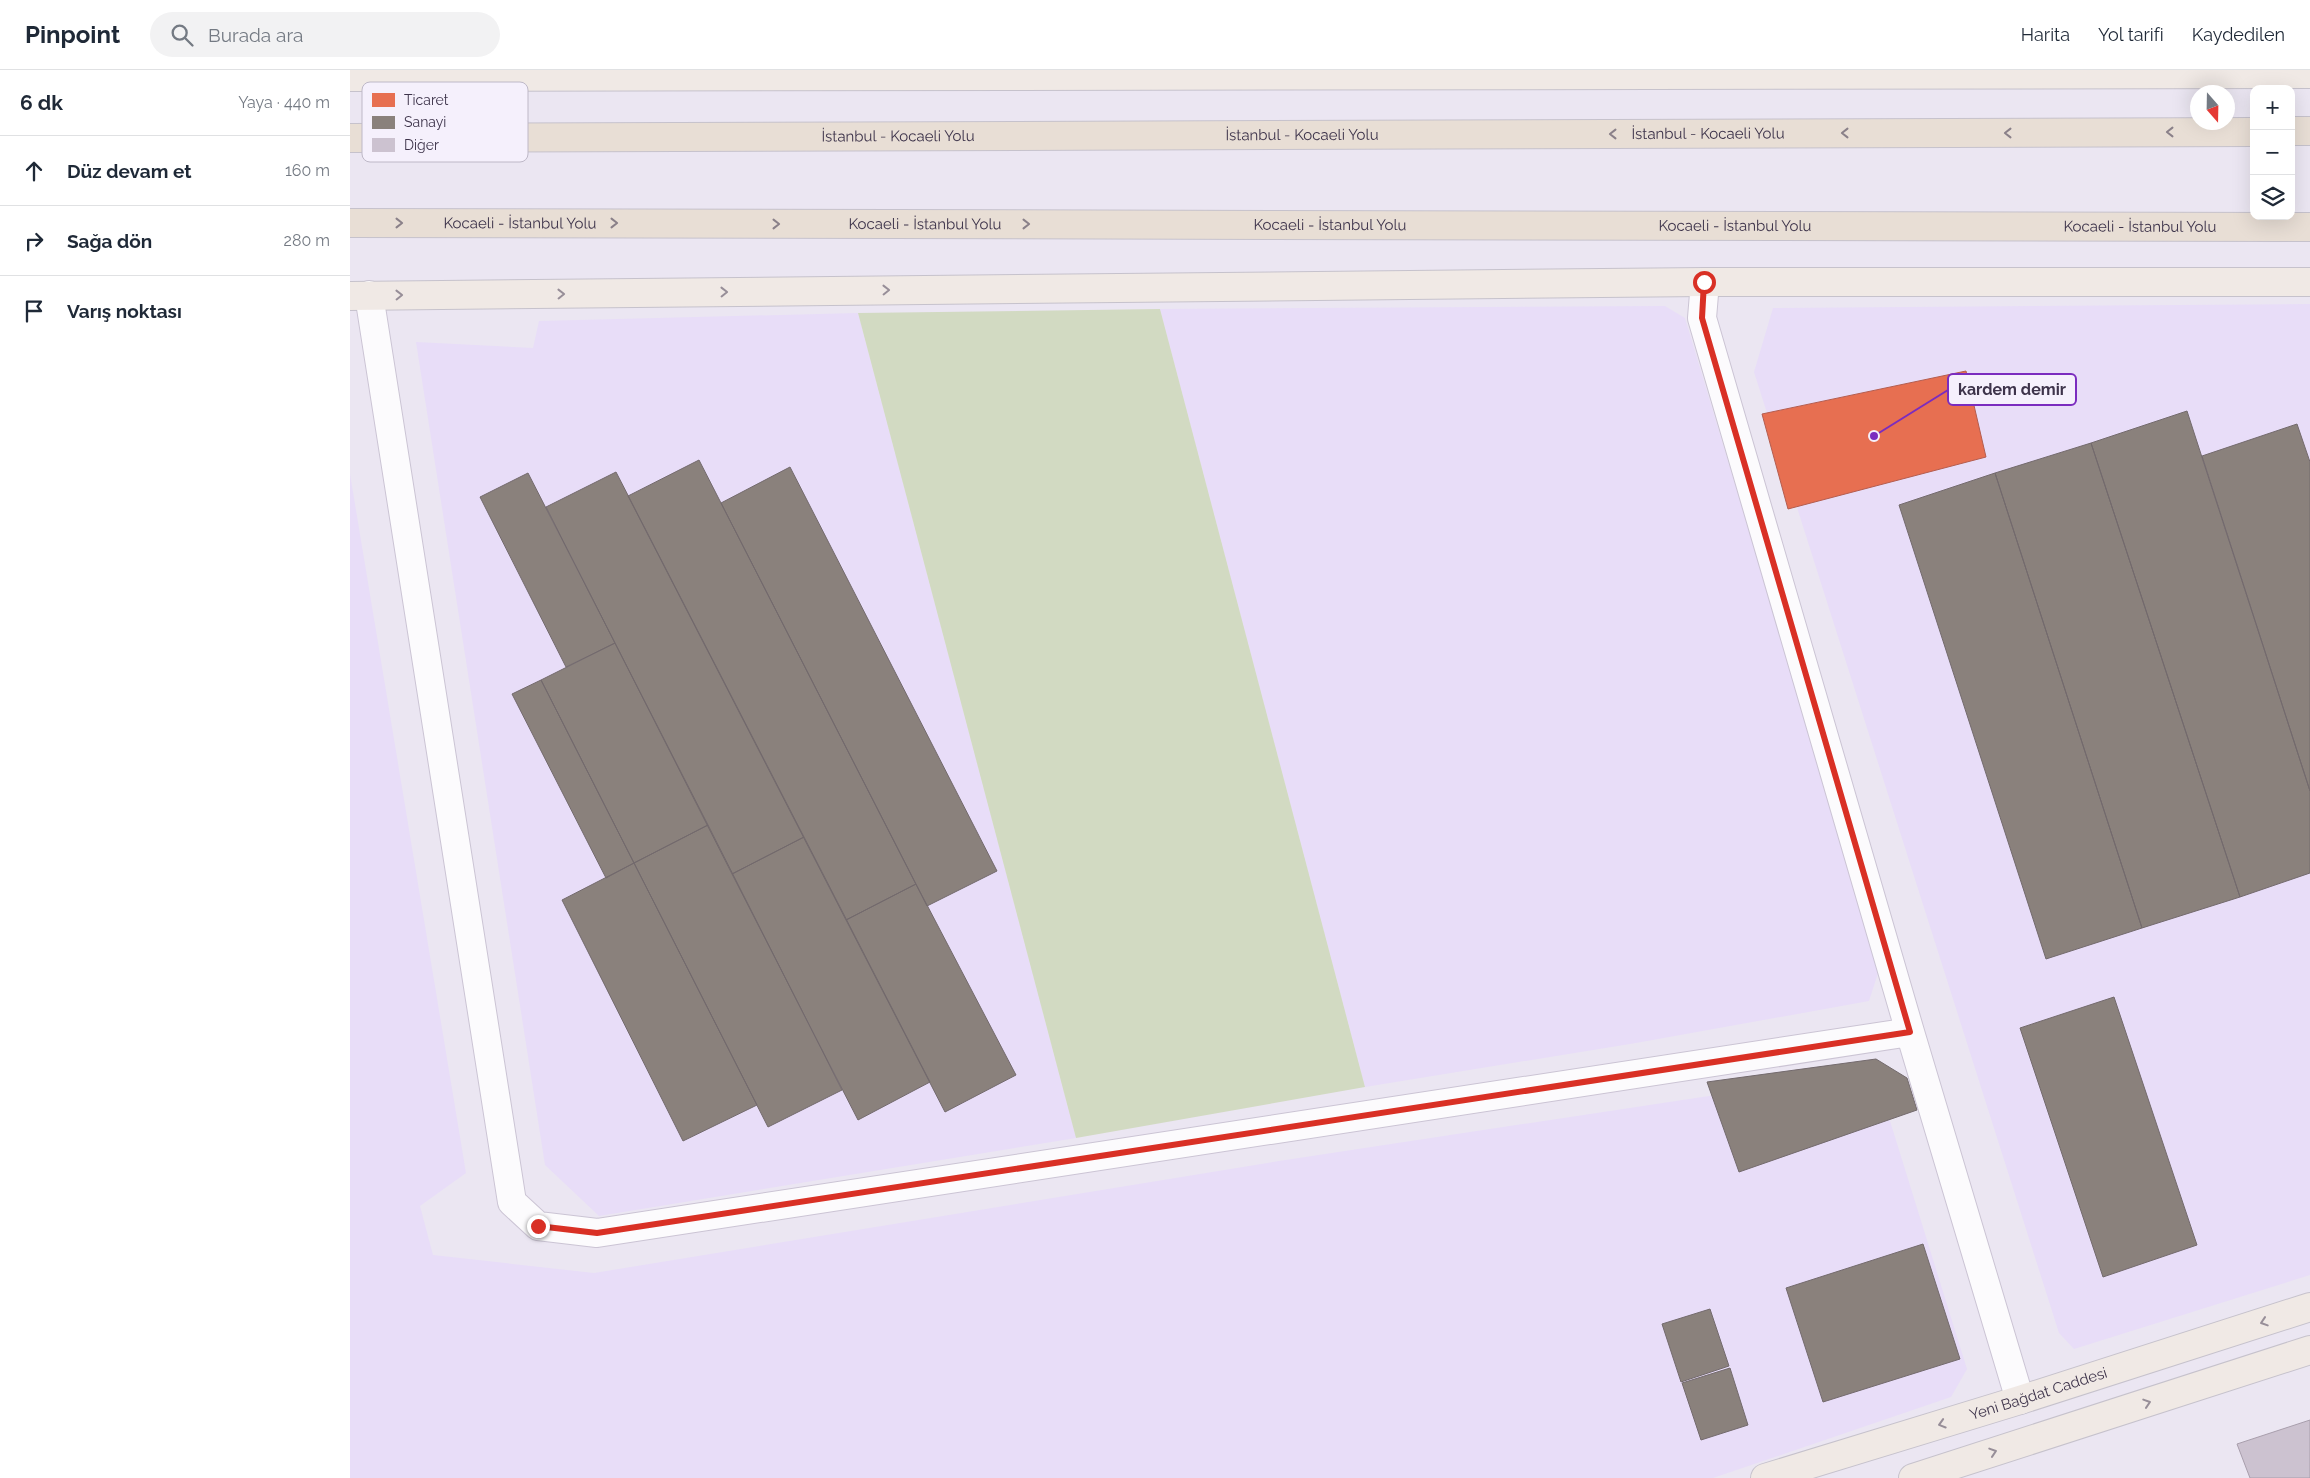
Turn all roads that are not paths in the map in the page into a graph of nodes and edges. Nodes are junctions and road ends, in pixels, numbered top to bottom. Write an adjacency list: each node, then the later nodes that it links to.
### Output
1 (2216, 72): 2 (main road); 3 (main road)
2 (2310, 74)
3 (350, 77)
4 (2310, 131): 6 (highway)
5 (2250, 132): 7 (highway, İstanbul - Kocaeli Yolu, one-way to 7)
6 (2295, 132)
7 (528, 137)
8 (350, 222): 9 (highway, Kocaeli - İstanbul Yolu, one-way to 9)
9 (2310, 227)
10 (1704, 282): 11 (main road); 12 (main road, one-way to 10); 13 (street)
11 (2310, 282)
12 (359, 296): 13 (street)
13 (1910, 1032): 16 (street)
14 (2310, 1307): 16 (main road, Yeni Bağdat Caddesi, one-way to 16)
15 (2310, 1350): 18 (main road, one-way to 15)
16 (2020, 1400): 17 (main road, Yeni Bağdat Caddesi, one-way to 17)
17 (1765, 1478)
18 (1913, 1478)

